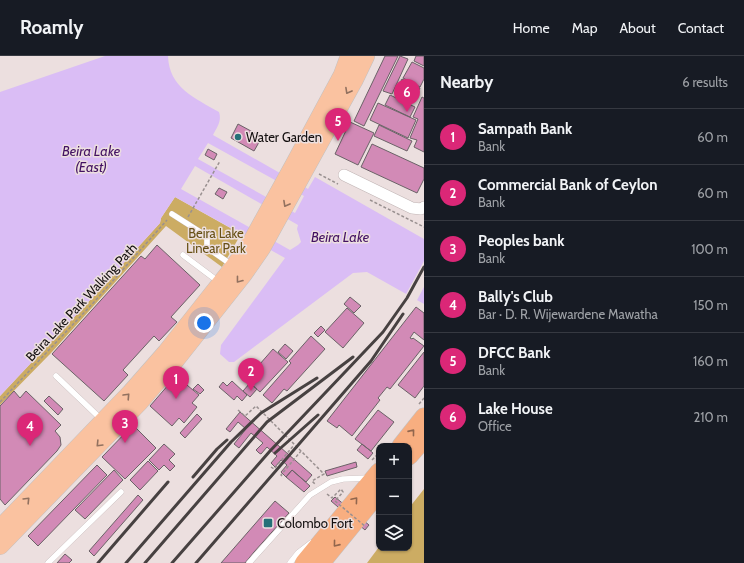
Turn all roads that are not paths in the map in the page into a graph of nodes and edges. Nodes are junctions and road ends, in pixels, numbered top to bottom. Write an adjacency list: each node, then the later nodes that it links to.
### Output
1 (366, 56): 3 (main road, one-way to 3)
2 (348, 57): 3 (main road)
3 (299, 167): 7 (main road)
4 (344, 175): 5 (street)
5 (424, 207)
6 (172, 214): 9 (lane)
7 (256, 245): 9 (main road); 11 (main road, one-way to 11)
8 (183, 255): 10 (lane)
9 (234, 266): 10 (main road)
10 (221, 283): 11 (main road)
11 (171, 356): 14 (main road, one-way to 11); 24 (main road, one-way to 24)
12 (56, 376): 14 (lane)
13 (424, 417): 16 (highway, one-way to 13)
14 (103, 421): 22 (main road, one-way to 14)
15 (424, 438): 17 (highway)
16 (403, 443)
17 (412, 452)
18 (376, 481): 26 (lane)
19 (376, 482): 23 (highway, one-way to 19)
20 (376, 482): 29 (highway, one-way to 29)
21 (121, 492): 25 (lane)
22 (0, 528)
23 (324, 538): 27 (lane); 28 (highway)
24 (0, 546)
25 (48, 563)
26 (249, 563)
27 (290, 563)
28 (304, 563)
29 (321, 563)

